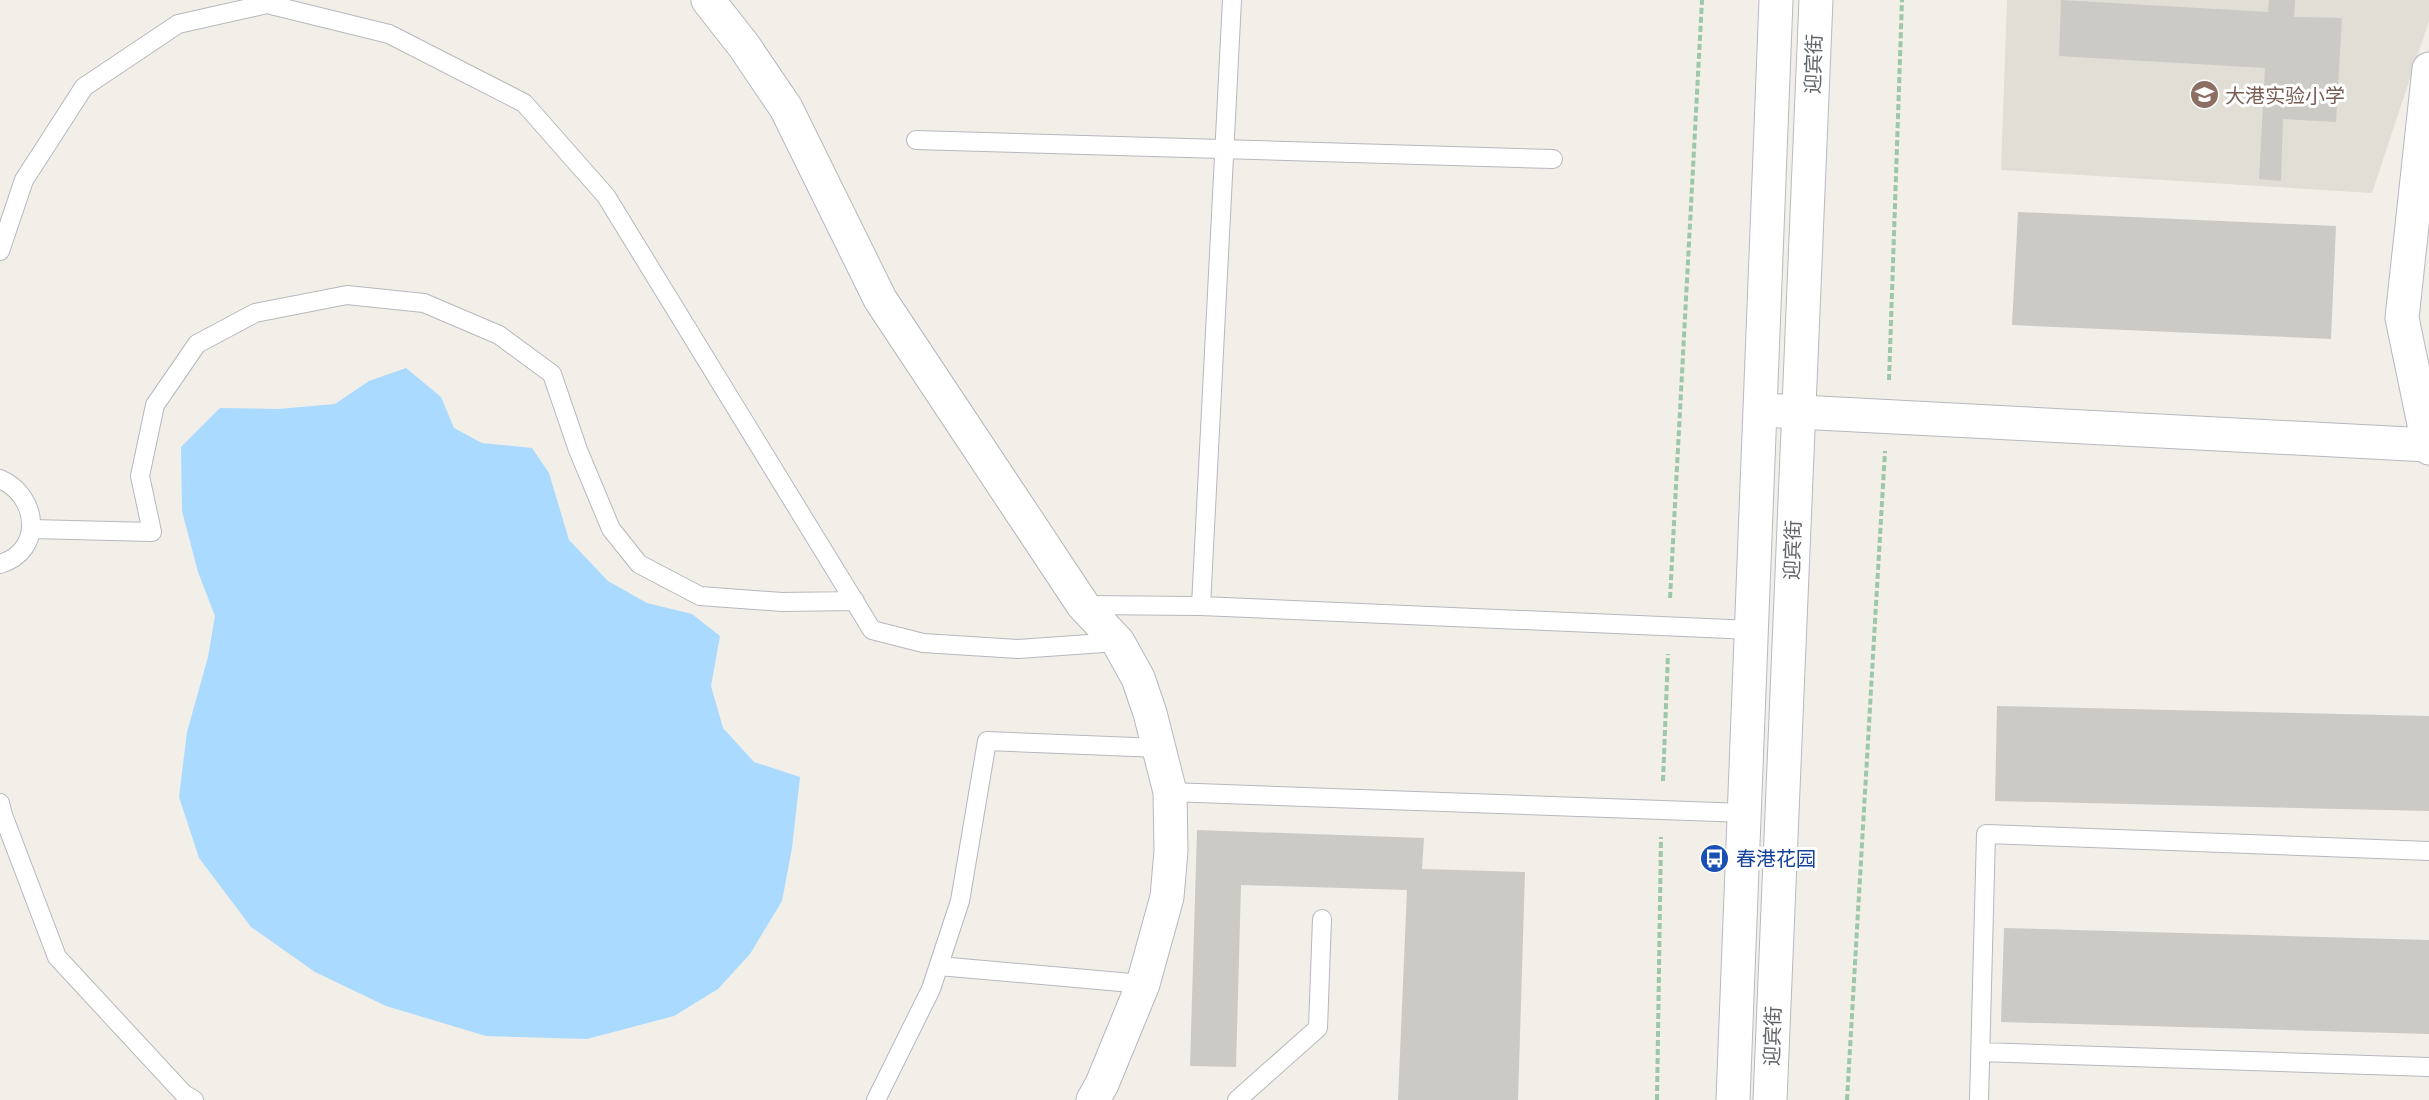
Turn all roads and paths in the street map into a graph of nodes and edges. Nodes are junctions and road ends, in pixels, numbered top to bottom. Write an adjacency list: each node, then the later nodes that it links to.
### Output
1 (708, 0): 20 (street)
2 (1232, 0): 9 (lane)
3 (1702, 0): 22 (path)
4 (1776, 0): 12 (street, 迎宾街)
5 (1816, 0): 13 (street, 迎宾街)
6 (1902, 0): 14 (path)
7 (2429, 69): 15 (street)
8 (916, 140): 9 (lane)
9 (1226, 149): 10 (lane); 21 (lane)
10 (1553, 159)
11 (0, 250): 19 (lane)
12 (1761, 410): 13 (street); 23 (street, 迎宾街)
13 (1798, 411): 14 (street); 42 (street, 迎宾街)
14 (1887, 418): 15 (street); 43 (path)
15 (2428, 447)
16 (0, 479): 17 (lane)
17 (31, 529): 18 (lane); 19 (lane)
18 (0, 564)
19 (855, 601): 24 (lane)
20 (1083, 605): 21 (lane); 24 (street)
21 (1201, 606): 22 (lane)
22 (1669, 625): 23 (lane); 28 (path)
23 (1752, 630): 29 (street, 迎宾街)
24 (1118, 642): 25 (street)
25 (1159, 748): 26 (street); 32 (lane)
26 (1170, 792): 28 (lane); 33 (street)
27 (1, 811): 36 (lane)
28 (1662, 811): 29 (lane); 40 (path)
29 (1745, 813): 41 (street, 迎宾街)
30 (2429, 851): 34 (lane)
31 (1322, 919): 39 (lane)
32 (939, 966): 33 (lane); 37 (lane)
33 (1143, 984): 38 (street)
34 (1980, 1052): 35 (lane); 44 (lane)
35 (2429, 1068)
36 (194, 1100)
37 (876, 1100)
38 (1093, 1100)
39 (1238, 1100)
40 (1657, 1100)
41 (1733, 1100)
42 (1770, 1100)
43 (1847, 1100)
44 (1979, 1100)

